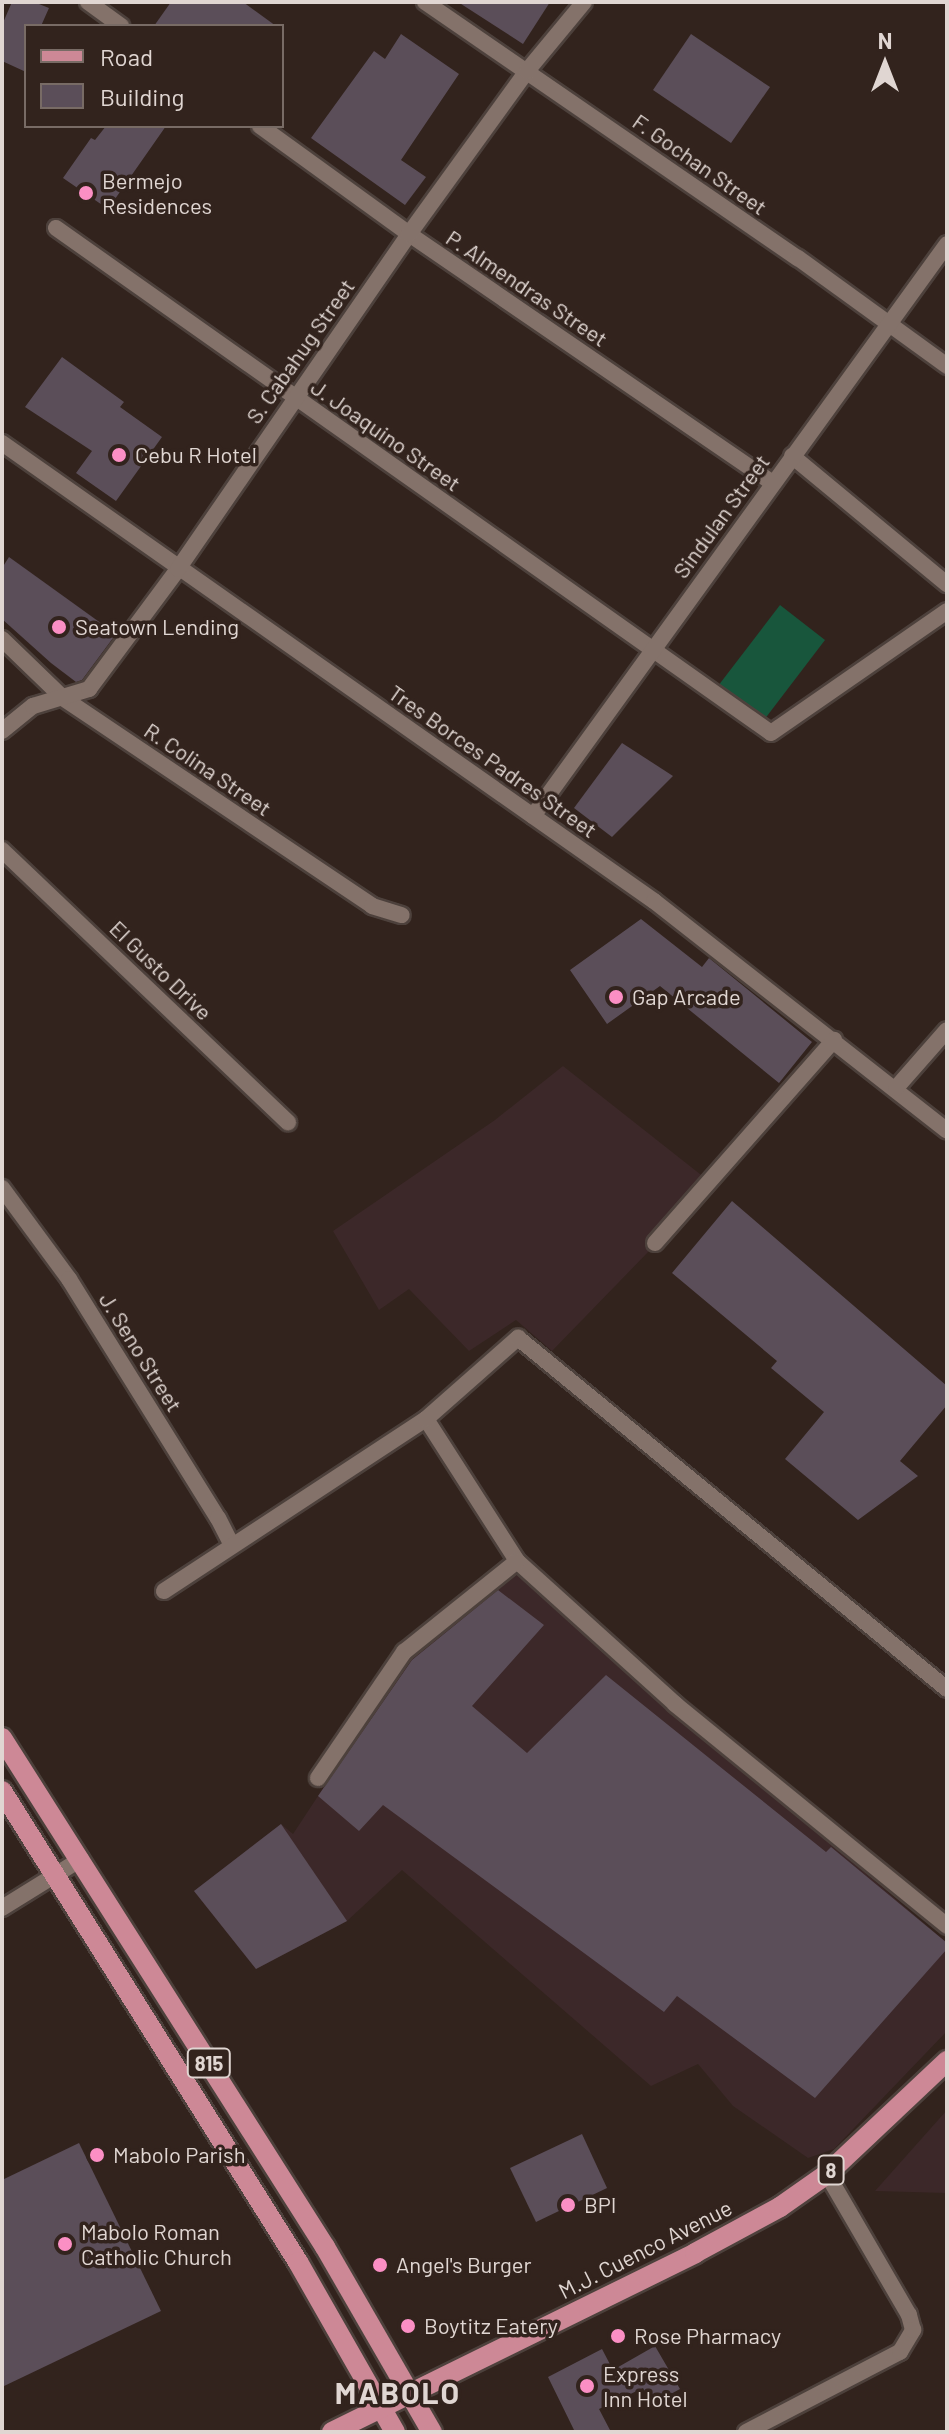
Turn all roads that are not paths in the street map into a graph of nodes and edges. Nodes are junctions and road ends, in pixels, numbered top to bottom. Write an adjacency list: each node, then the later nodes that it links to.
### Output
1 (88, 2): 4 (street)
2 (425, 2): 5 (street, F. Gochan Street)
3 (584, 2): 5 (street, S. Cabahug Street)
4 (118, 24)
5 (527, 71): 8 (street, S. Cabahug Street); 10 (street, F. Gochan Street)
6 (263, 128): 8 (street, P. Almendras Street)
7 (56, 228): 12 (street, J. Joaquino Street)
8 (409, 234): 12 (street, S. Cabahug Street); 15 (street, P. Almendras Street)
9 (947, 244): 10 (street, Sindulan Street)
10 (888, 323): 11 (street, F. Gochan Street); 14 (street, Sindulan Street)
11 (947, 366)
12 (294, 397): 16 (street, S. Cabahug Street); 20 (street, J. Joaquino Street)
13 (2, 443): 16 (street, Tres Borces Padres Street)
14 (792, 456): 15 (street, Sindulan Street); 17 (street)
15 (772, 483): 20 (street, Sindulan Street)
16 (178, 569): 21 (street, S. Cabahug Street); 23 (street, Tres Borces Padres Street)
17 (947, 584)
18 (947, 611): 20 (street, J. Joaquino Street)
19 (2, 639): 21 (street, R. Colina Street)
20 (652, 651): 23 (street, Sindulan Street)
21 (63, 698): 22 (street, S. Cabahug Street); 25 (street, R. Colina Street)
22 (2, 731)
23 (533, 816): 27 (street, Tres Borces Padres Street)
24 (2, 850): 29 (street, El Gusto Drive)
25 (402, 915)
26 (947, 1030): 28 (street)
27 (834, 1040): 28 (street, Tres Borces Padres Street); 32 (street)
28 (896, 1088): 30 (street, Tres Borces Padres Street)
29 (288, 1122)
30 (947, 1131)
31 (2, 1188): 34 (street, J. Seno Street)
32 (655, 1243)
33 (426, 1419): 34 (street); 35 (street); 37 (street)
34 (232, 1546): 36 (street)
35 (517, 1561): 39 (street); 44 (street)
36 (164, 1591)
37 (947, 1689)
38 (2, 1738): 41 (main road, 815)
39 (318, 1778)
40 (2, 1791): 42 (main road, 815)
41 (81, 1859): 42 (street); 47 (main road, 815)
42 (53, 1877): 43 (street); 48 (main road, 815)
43 (2, 1908)
44 (947, 1926)
45 (947, 2061): 46 (main road, M.J. Cuenco Avenue / 8)
46 (827, 2174): 47 (main road, M.J. Cuenco Avenue / 8); 52 (street)
47 (410, 2392): 48 (main road, M.J. Cuenco Avenue / 8); 51 (main road, 815)
48 (381, 2406): 49 (main road, M.J. Cuenco Avenue / 8); 50 (main road, 815)
49 (332, 2432)
50 (395, 2432)
51 (432, 2432)
52 (746, 2432)

